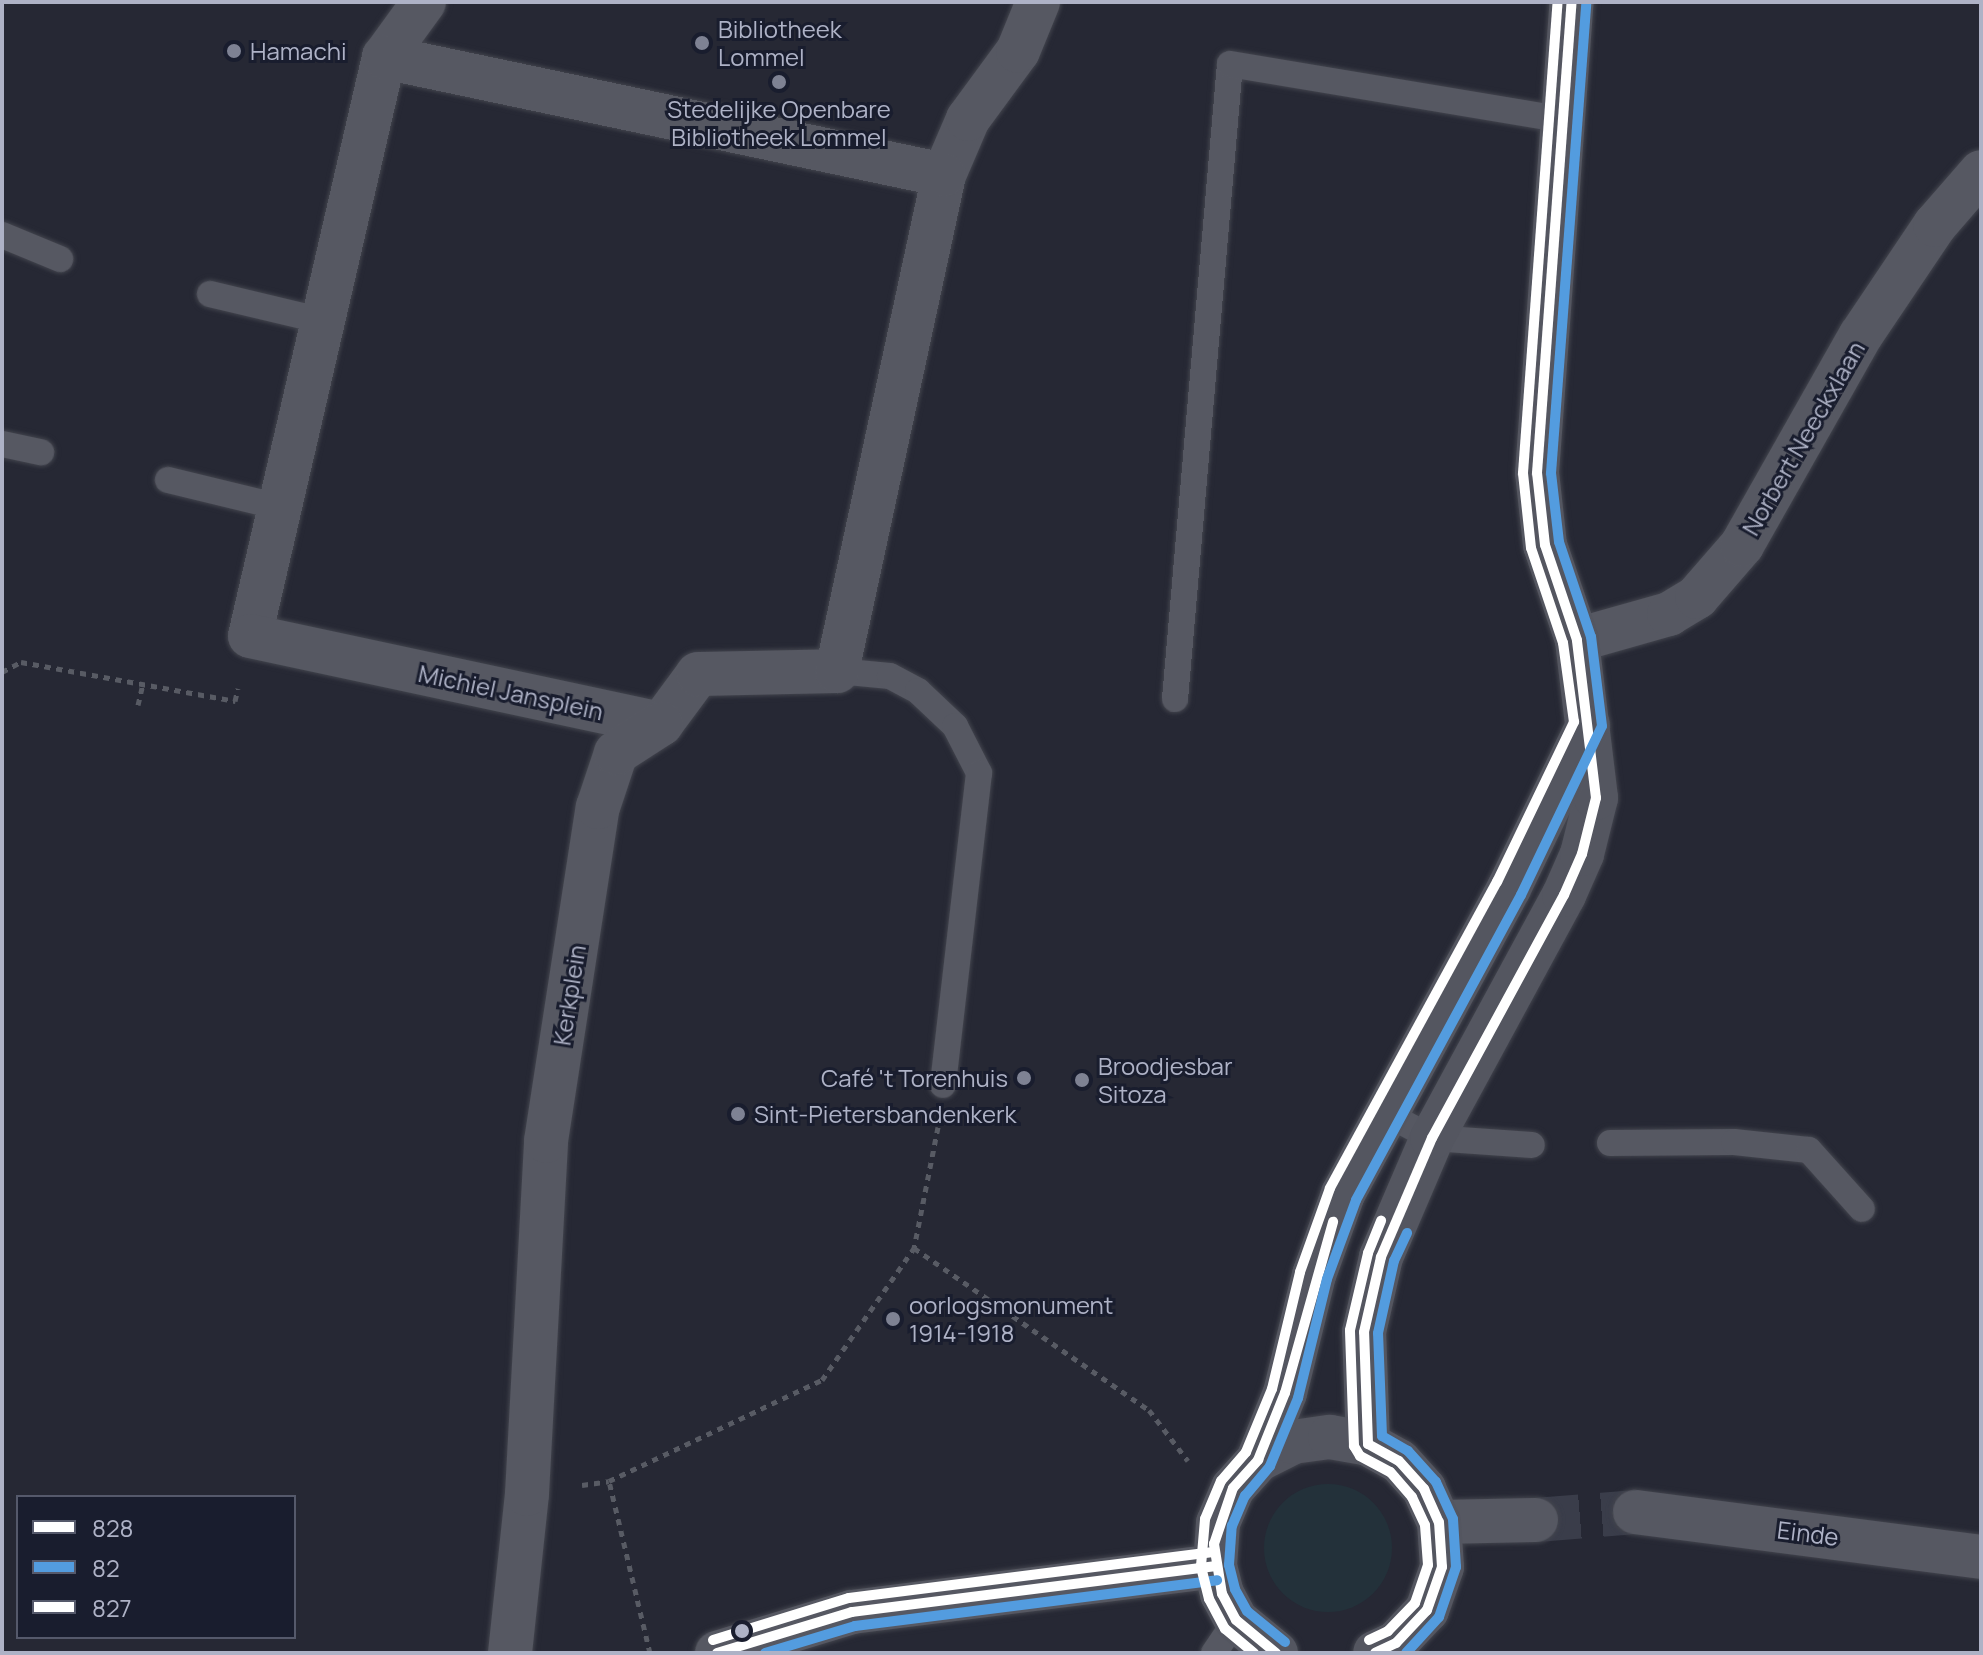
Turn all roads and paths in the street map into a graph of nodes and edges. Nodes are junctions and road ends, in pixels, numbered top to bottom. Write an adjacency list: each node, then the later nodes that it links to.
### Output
1 (424, 2): 4 (street)
2 (1038, 2): 7 (street)
3 (1572, 2): 5 (main road)
4 (384, 57): 7 (street); 11 (street)
5 (1563, 120): 17 (main road); 21 (lane)
6 (1981, 172): 17 (street, Norbert Neeckxlaan)
7 (944, 175): 18 (street)
8 (2, 235): 9 (lane)
9 (60, 259)
10 (210, 294): 11 (lane)
11 (323, 321): 15 (street)
12 (2, 444): 13 (lane)
13 (41, 452)
14 (168, 480): 15 (lane)
15 (280, 507): 16 (street)
16 (250, 636): 20 (path); 23 (street, Michiel Jansplein)
17 (1577, 640): 24 (main road)
18 (837, 671): 23 (street); 25 (lane)
19 (2, 672): 20 (path)
20 (143, 684): 22 (path)
21 (1175, 699)
22 (138, 705)
23 (661, 724): 42 (street, Kerkplein)
24 (1588, 724): 26 (main road); 27 (main road)
25 (943, 1085): 31 (path)
26 (1385, 1113): 27 (lane); 33 (main road)
27 (1432, 1138): 29 (lane); 32 (main road)
28 (1610, 1143): 30 (lane)
29 (1532, 1145)
30 (1862, 1209)
31 (914, 1248): 33 (path); 43 (path)
32 (1368, 1444): 33 (main road); 36 (main road)
33 (1246, 1474): 38 (main road)
34 (1635, 1512): 37 (street, Einde)
35 (1536, 1520): 36 (street)
36 (1439, 1522): 41 (main road)
37 (1981, 1557)
38 (1215, 1566): 39 (main road); 40 (street)
39 (1225, 1637): 44 (main road)
40 (726, 1648)
41 (1389, 1650)
42 (510, 1653)
43 (650, 1653)
44 (1276, 1653)

